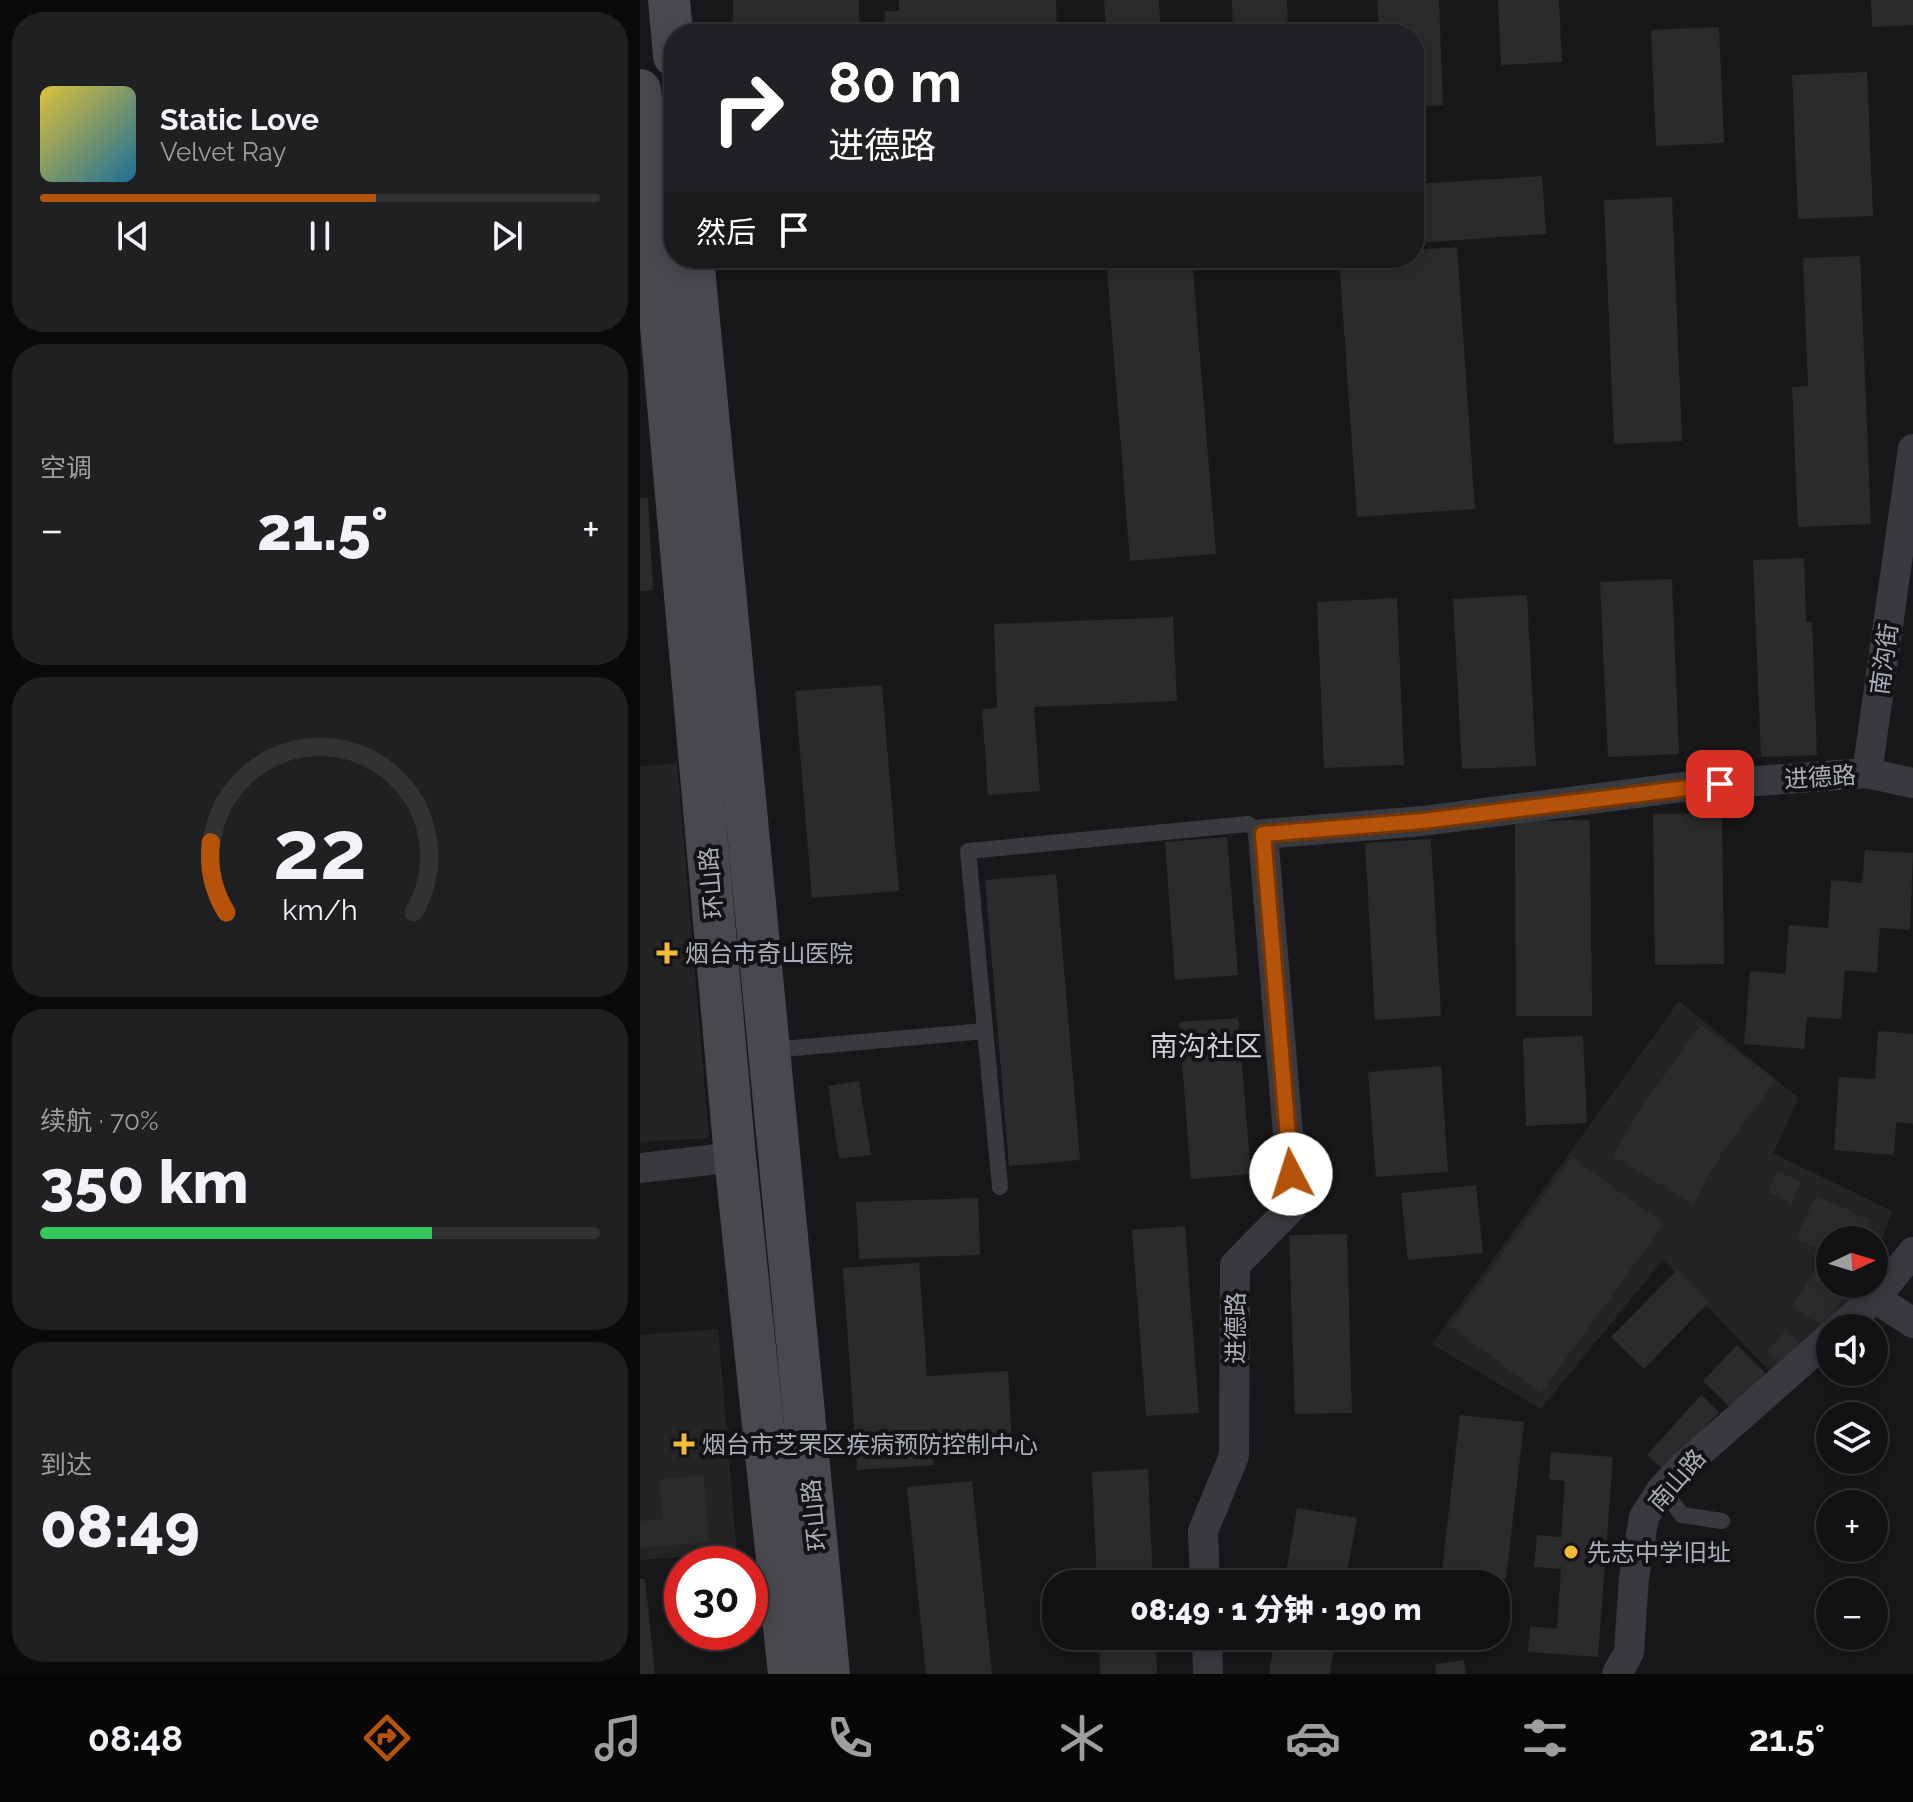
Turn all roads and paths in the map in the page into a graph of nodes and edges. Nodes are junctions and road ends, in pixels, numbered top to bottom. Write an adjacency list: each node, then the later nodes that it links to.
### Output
1 (669, 0): 2 (main road)
2 (671, 24)
3 (640, 90): 10 (main road, 环山路)
4 (694, 268): 10 (main road, 环山路)
5 (1913, 449): 6 (street, 南沟街)
6 (1867, 773): 7 (street, 进德路); 8 (street, 进德路)
7 (1913, 783)
8 (1263, 834): 9 (lane); 22 (street, 进德路)
9 (985, 1031): 10 (lane); 13 (lane)
10 (747, 1052): 11 (main road, 环山路); 25 (main road, 环山路)
11 (735, 1157): 12 (street); 24 (main road, 环山路)
12 (640, 1168)
13 (1000, 1187)
14 (1913, 1252): 15 (street)
15 (1888, 1282)
16 (1875, 1298): 17 (street); 18 (street)
17 (1856, 1314)
18 (1913, 1323)
19 (1816, 1349): 20 (street, 南山路)
20 (1662, 1489): 21 (lane); 27 (street, 南山路)
21 (1722, 1521)
22 (1204, 1570)
23 (1207, 1650): 26 (street)
24 (789, 1674)
25 (829, 1674)
26 (1208, 1674)
27 (1617, 1674)

